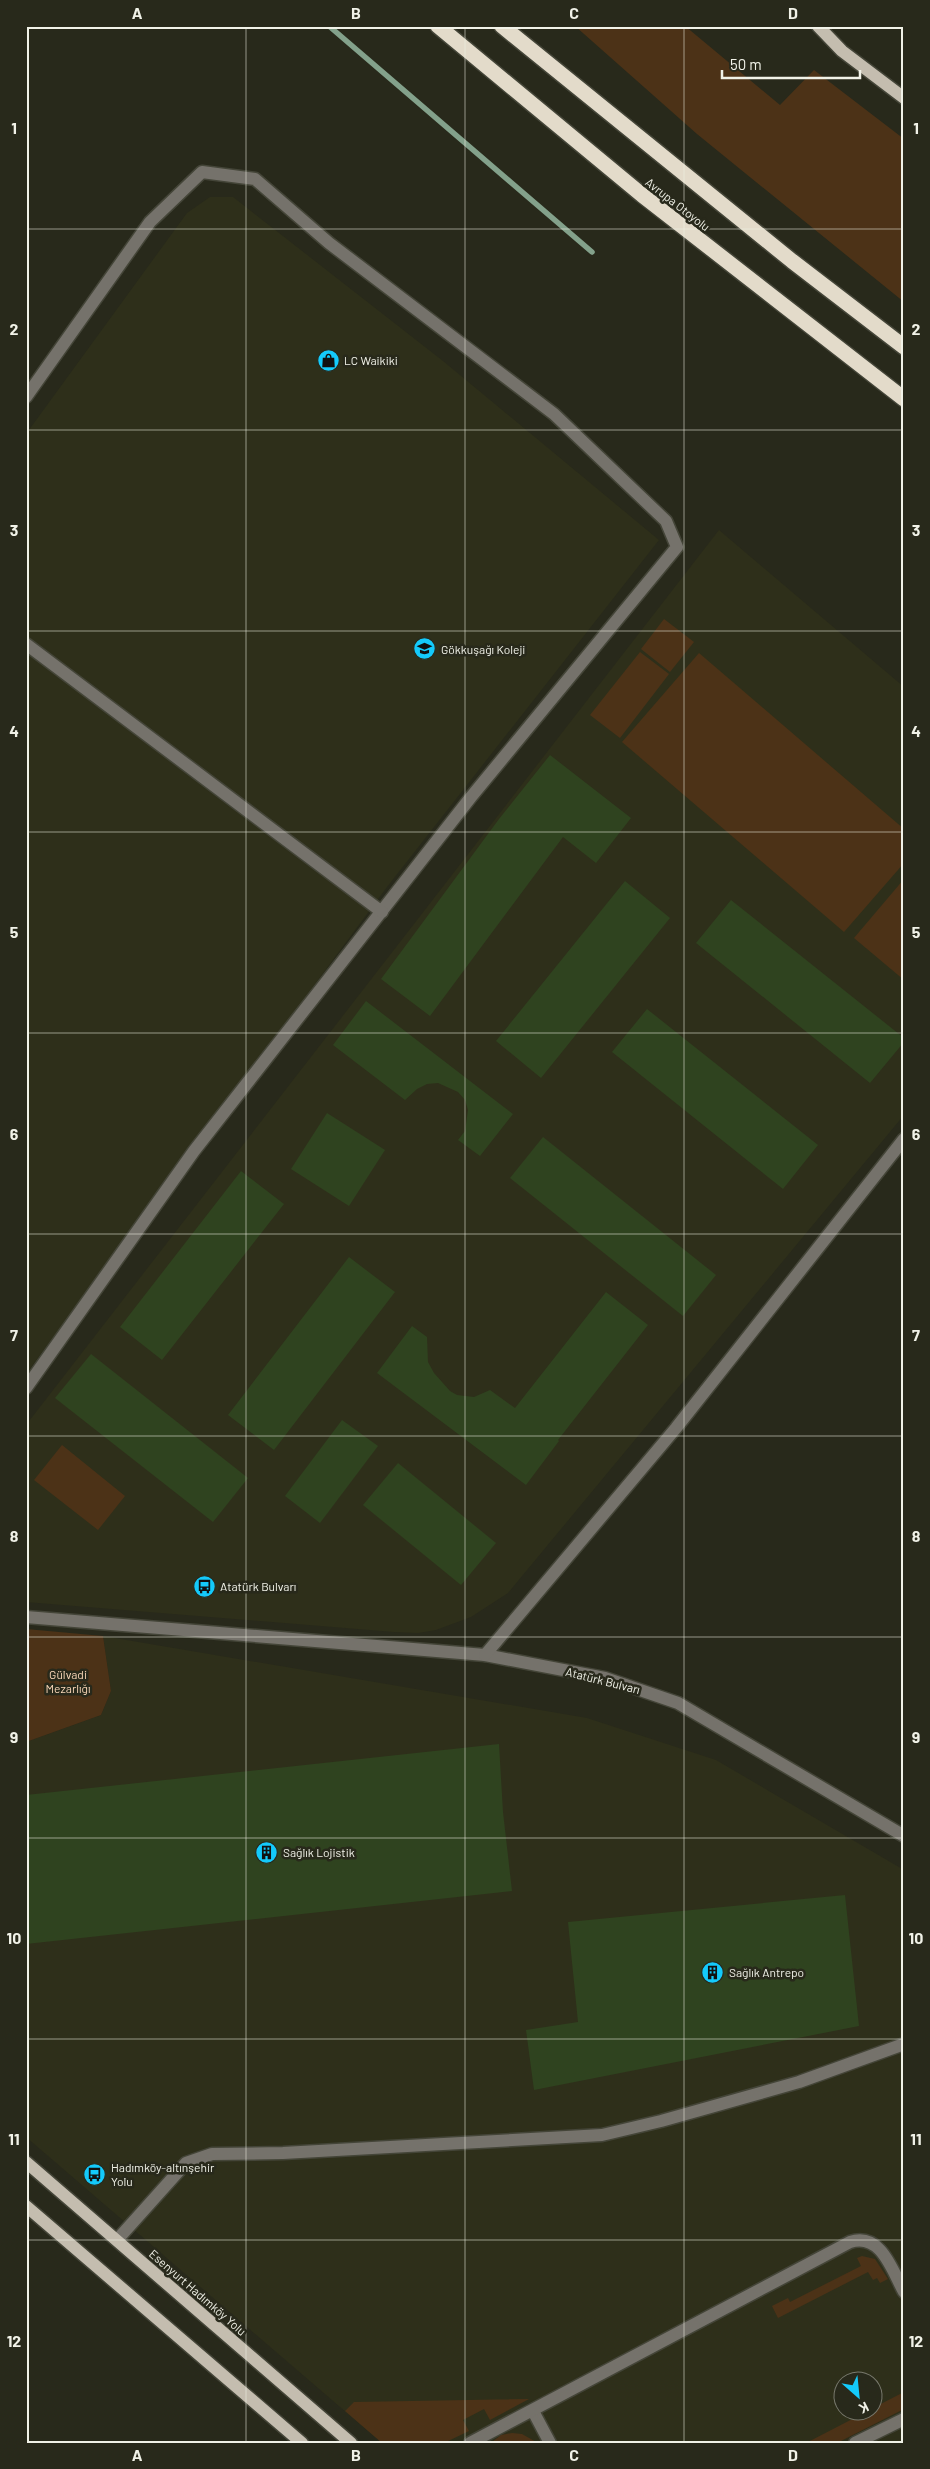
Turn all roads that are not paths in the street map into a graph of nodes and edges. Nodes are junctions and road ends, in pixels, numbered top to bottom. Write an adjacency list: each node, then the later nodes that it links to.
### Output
1 (438, 26): 7 (highway, Avrupa Otoyolu)
2 (502, 26): 5 (highway, Avrupa Otoyolu)
3 (818, 26): 4 (main road)
4 (904, 98)
5 (904, 347)
6 (26, 397): 9 (street)
7 (904, 399)
8 (26, 644): 9 (street)
9 (382, 912): 11 (street)
10 (904, 1139): 13 (street)
11 (26, 1388)
12 (26, 1617): 13 (street, Atatürk Bulvarı)
13 (486, 1655): 14 (street, Atatürk Bulvarı)
14 (904, 1836)
15 (904, 2044): 18 (street)
16 (26, 2162): 18 (main road, Esenyurt Hadımköy Yolu)
17 (26, 2206): 22 (main road)
18 (117, 2240): 23 (main road, Esenyurt Hadımköy Yolu)
19 (904, 2292): 20 (street)
20 (533, 2411): 24 (street); 25 (street)
21 (904, 2419): 26 (street)
22 (302, 2443)
23 (351, 2443)
24 (470, 2443)
25 (550, 2443)
26 (855, 2443)

